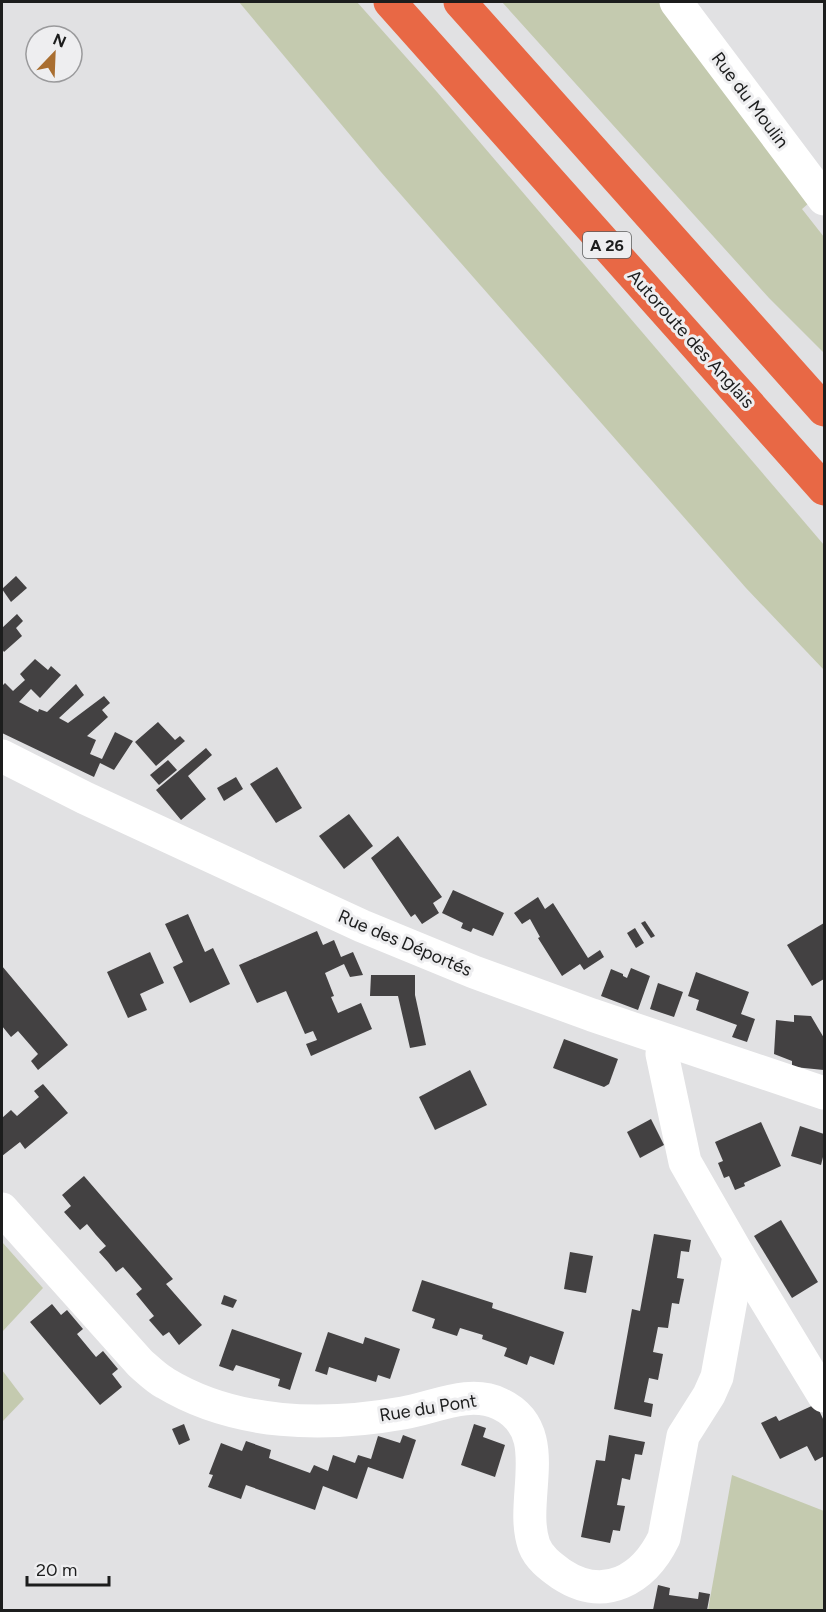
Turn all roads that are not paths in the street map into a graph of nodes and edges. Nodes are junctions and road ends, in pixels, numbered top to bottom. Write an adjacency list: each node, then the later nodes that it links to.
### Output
1 (390, 2): 6 (highway, Autoroute des Anglais / A 26)
2 (460, 2): 5 (highway, A 26)
3 (676, 2): 4 (street, Rue du Moulin)
4 (825, 199)
5 (825, 410)
6 (825, 489)
7 (2, 756): 8 (street, Rue des Déportés)
8 (665, 1041): 9 (street, Rue des Déportés); 11 (street)
9 (825, 1093)
10 (2, 1209): 11 (street, Rue du Pont)
11 (739, 1256): 12 (street)
12 (825, 1396)

